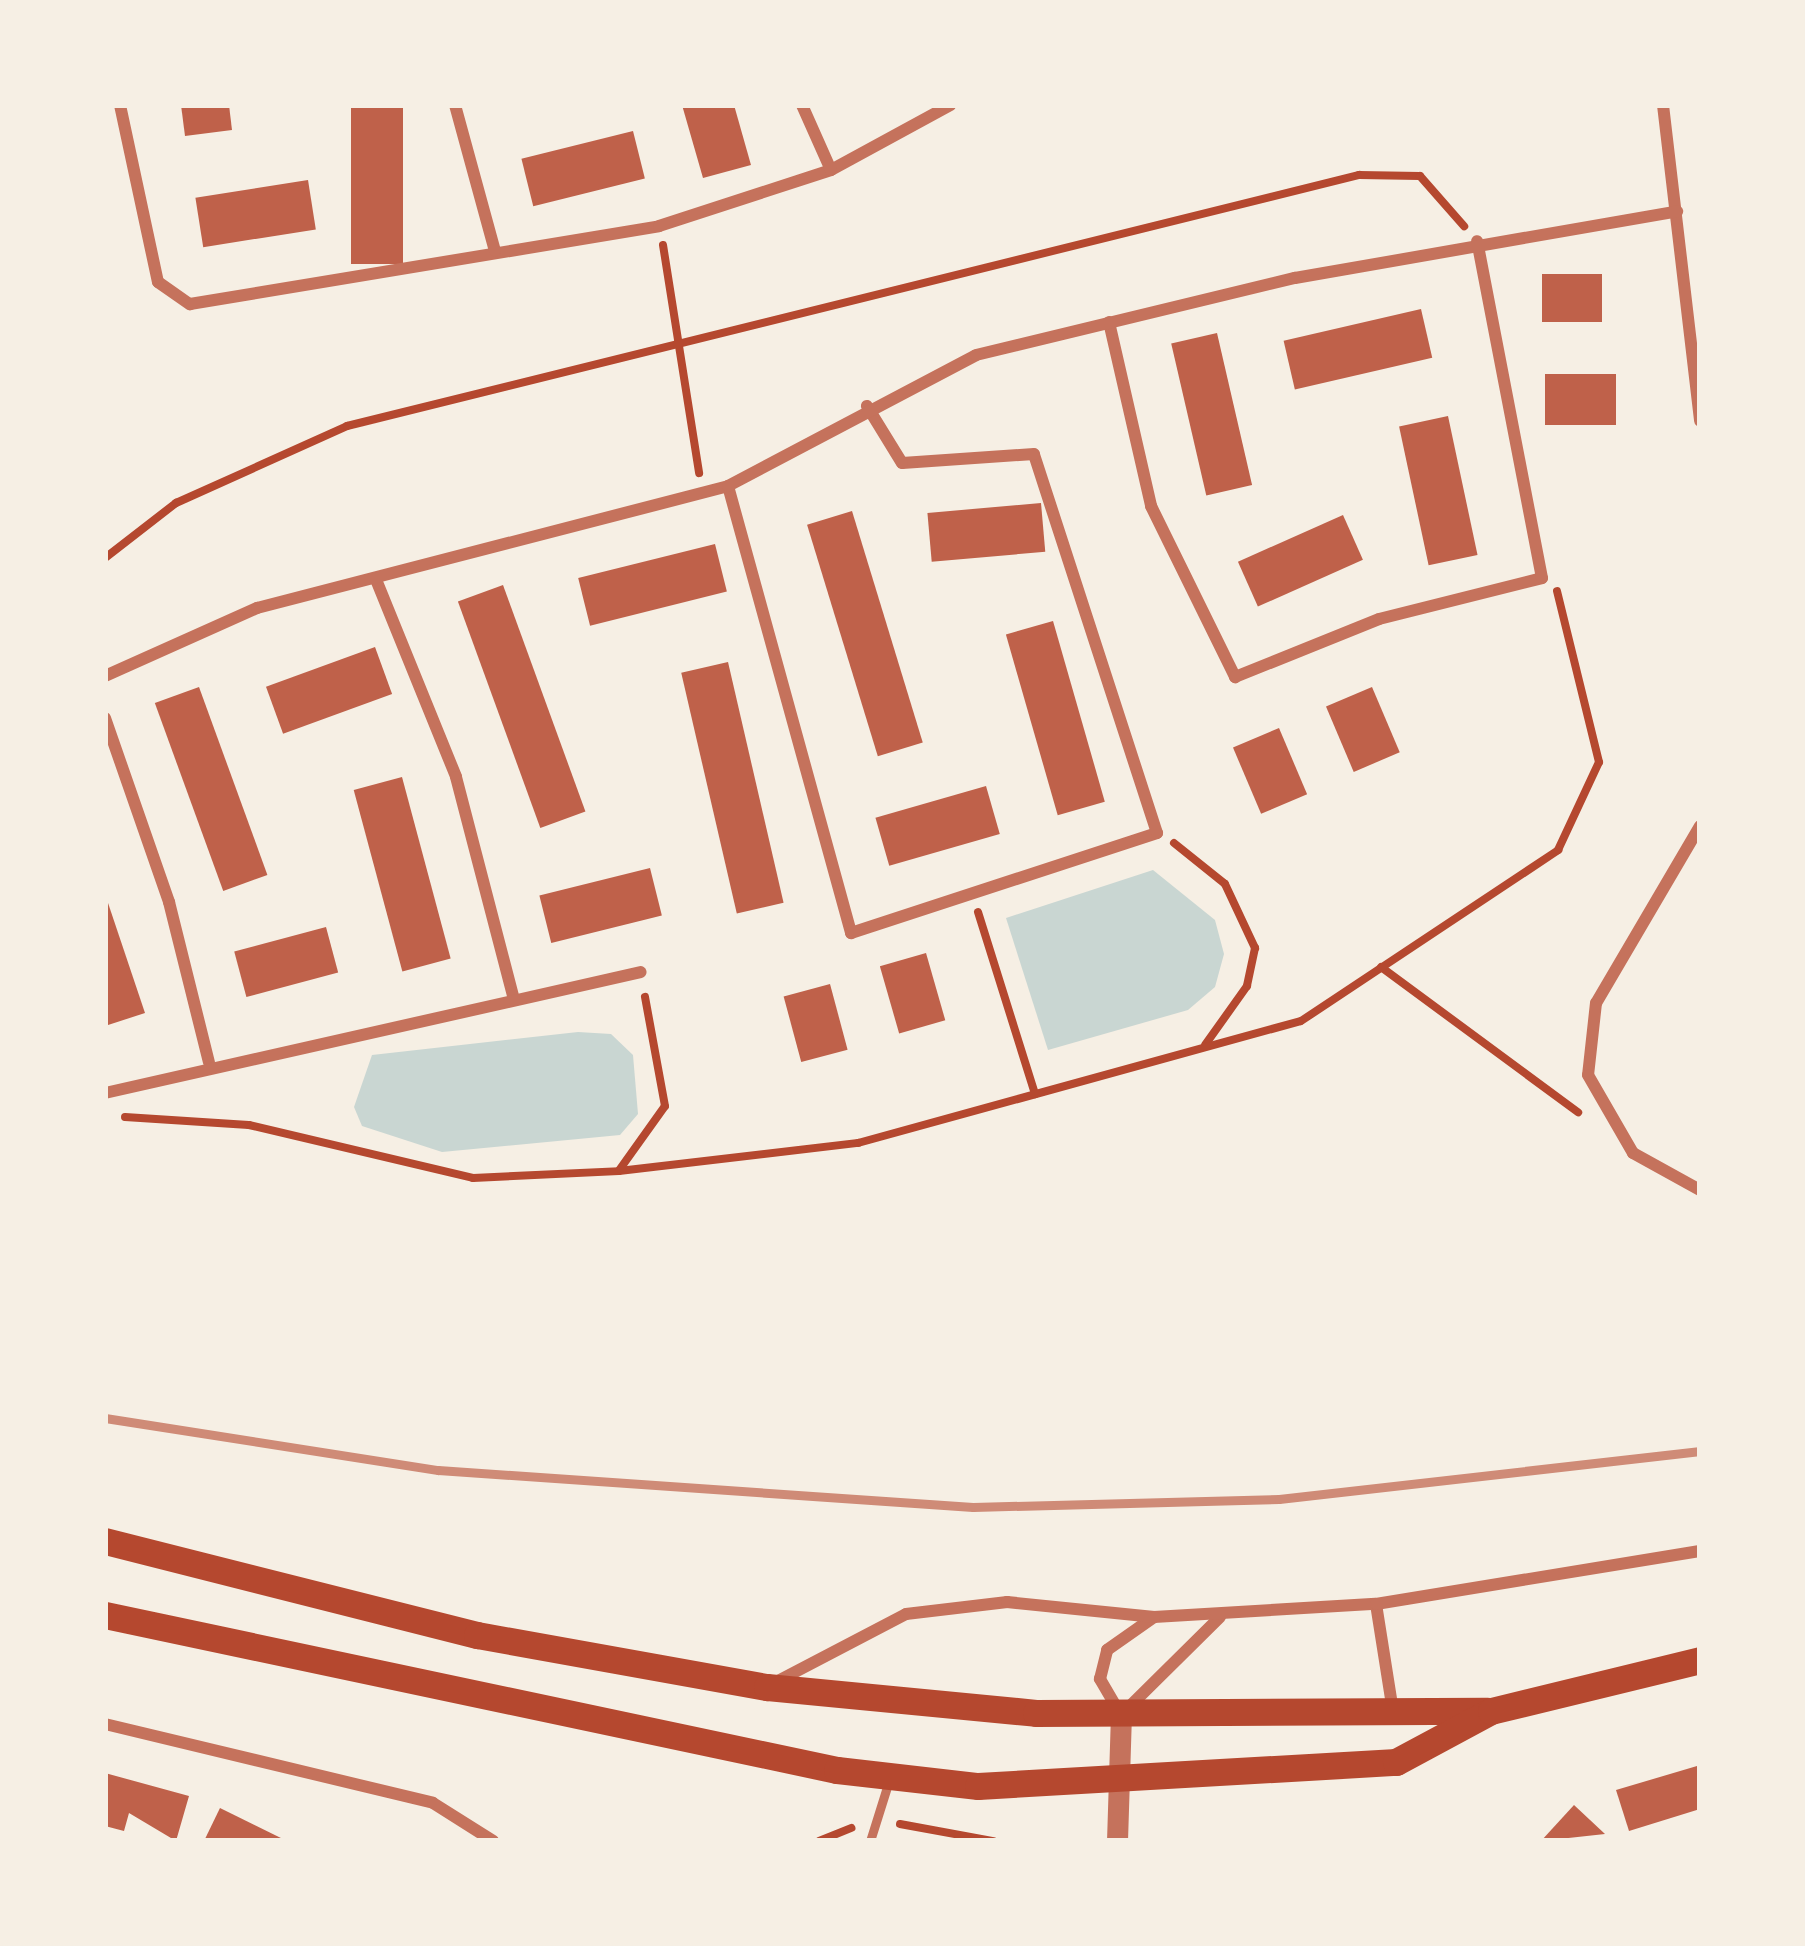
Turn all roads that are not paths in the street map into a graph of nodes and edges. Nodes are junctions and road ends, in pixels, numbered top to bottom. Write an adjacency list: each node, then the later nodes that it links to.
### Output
1 (120, 105): 9 (street)
2 (454, 105): 9 (street)
3 (802, 105): 6 (street)
4 (950, 105): 6 (street)
5 (1663, 105): 7 (street)
6 (831, 170): 9 (street)
7 (1677, 212): 8 (street); 12 (street)
8 (1477, 241): 10 (street); 10 (street)
9 (495, 251)
10 (1108, 322): 11 (street)
11 (867, 406): 13 (street); 13 (street)
12 (1700, 421)
13 (728, 486): 14 (street)
14 (377, 582): 15 (street); 19 (street)
15 (105, 676)
16 (105, 718): 20 (street)
17 (1700, 826): 22 (street)
18 (641, 972): 19 (street)
19 (514, 999): 20 (street)
20 (209, 1062): 21 (street)
21 (105, 1094)
22 (1700, 1190)
23 (105, 1540): 30 (highway)
24 (1700, 1551): 25 (street)
25 (1376, 1604): 28 (street); 31 (street)
26 (105, 1615): 35 (highway)
27 (1154, 1617): 28 (street); 30 (street); 33 (street)
28 (1220, 1617): 33 (street)
29 (1700, 1660): 32 (highway)
30 (767, 1687): 33 (highway)
31 (1392, 1705): 32 (highway); 33 (highway)
32 (1491, 1711): 36 (highway)
33 (1121, 1715): 36 (street)
34 (105, 1724): 37 (street)
35 (890, 1776): 36 (highway); 38 (lane)
36 (1118, 1785): 39 (street)
37 (493, 1841)
38 (870, 1841)
39 (1118, 1841)

